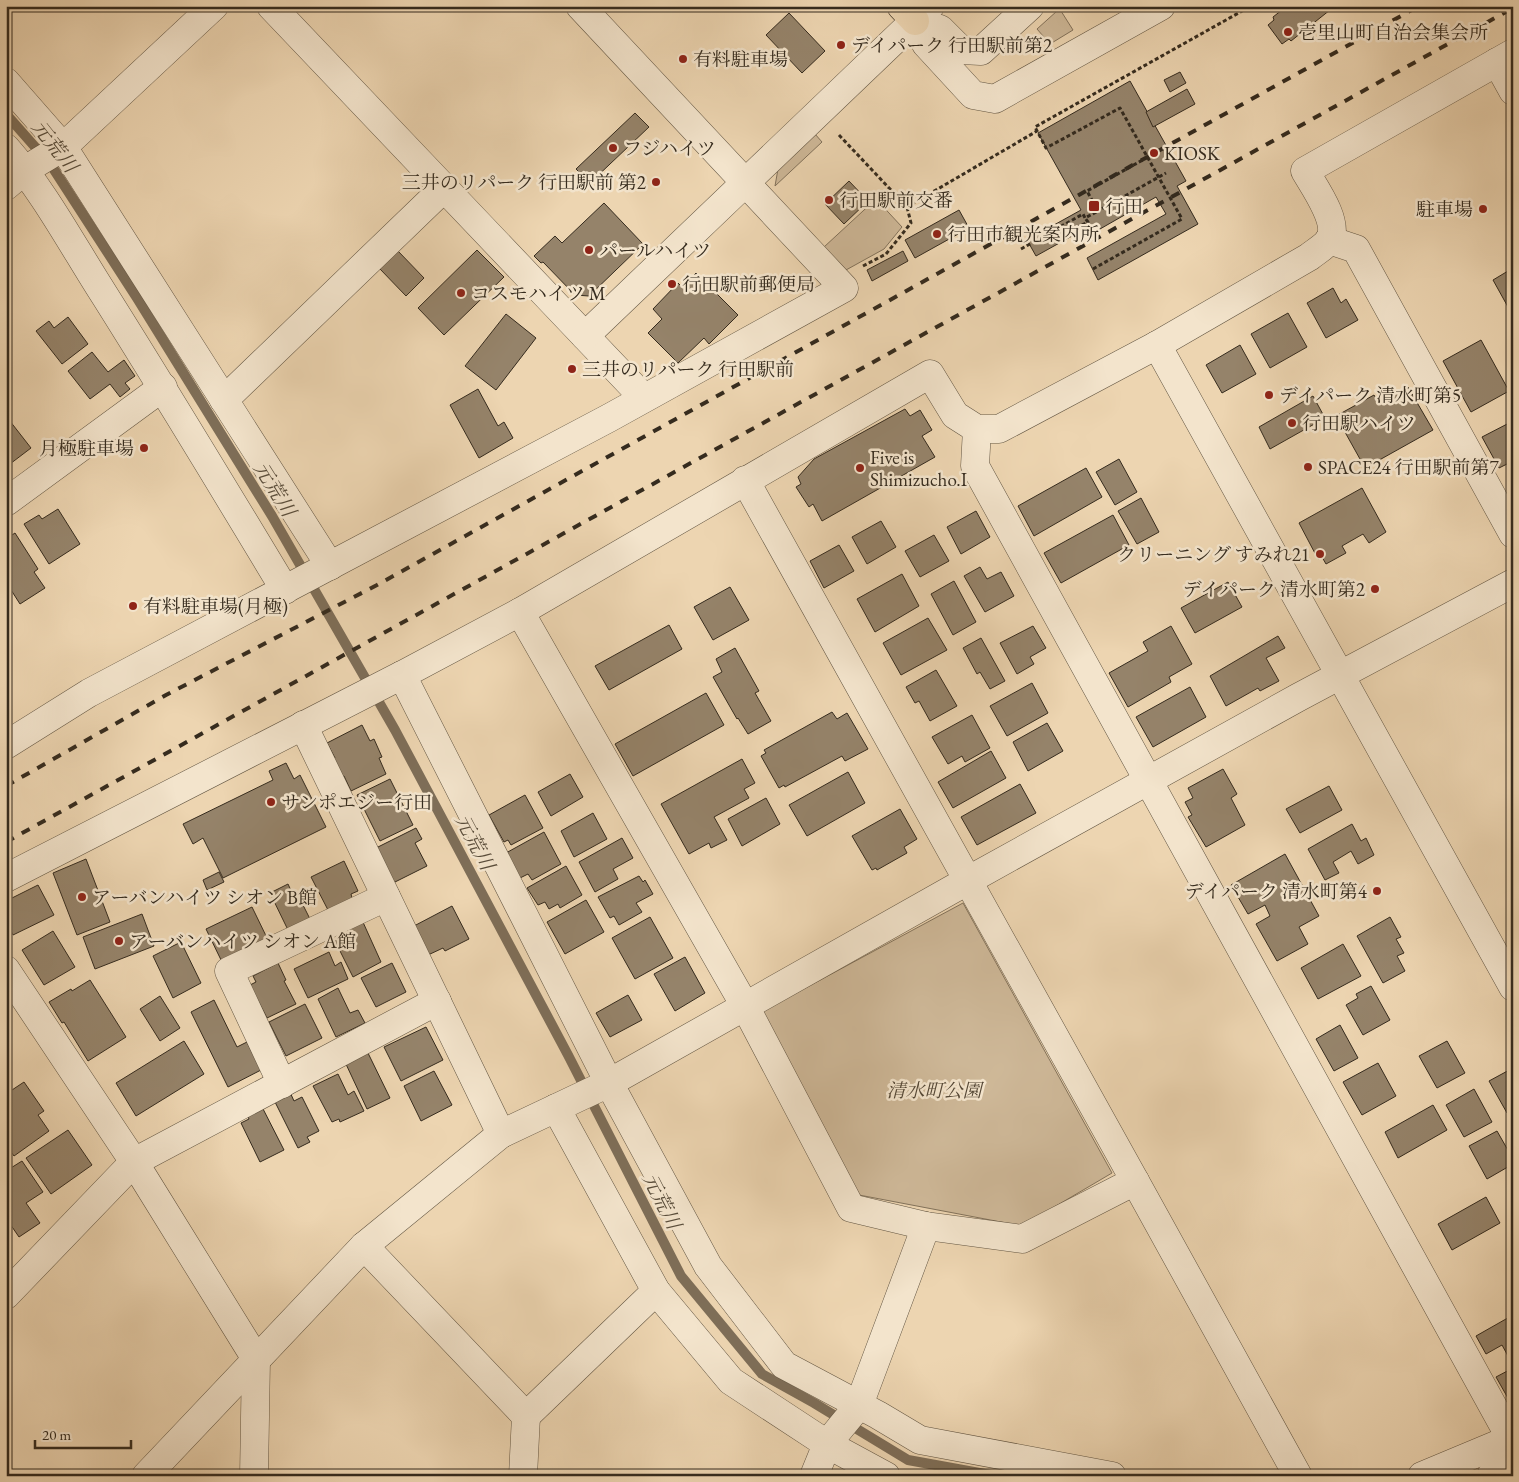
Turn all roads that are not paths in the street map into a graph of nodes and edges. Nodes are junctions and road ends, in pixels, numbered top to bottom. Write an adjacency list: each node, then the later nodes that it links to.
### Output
1 (214, 6): 10 (street)
2 (271, 6): 14 (street)
3 (580, 6): 13 (street)
4 (1030, 6): 6 (street)
5 (1161, 6): 6 (street)
6 (916, 11): 13 (street)
7 (1505, 58): 9 (street); 15 (street)
8 (6, 82): 10 (street)
9 (1513, 91)
10 (63, 147): 12 (street); 20 (street)
11 (6, 148): 12 (street)
12 (16, 178): 18 (street)
13 (745, 183): 16 (street); 19 (street)
14 (444, 188): 16 (street); 20 (street)
15 (1329, 240): 17 (street); 24 (street)
16 (585, 336): 19 (street)
17 (1157, 345): 21 (street); 29 (street)
18 (163, 387): 23 (street); 27 (street)
19 (644, 398): 25 (street)
20 (224, 400): 25 (street)
21 (977, 428): 22 (street); 33 (street)
22 (745, 480): 28 (street); 35 (street)
23 (6, 502)
24 (1513, 534)
25 (330, 566): 27 (street)
26 (1513, 583): 29 (street)
27 (285, 590): 32 (street)
28 (520, 612): 30 (street); 40 (street)
29 (1340, 674): 33 (street); 38 (street)
30 (402, 675): 31 (street); 41 (street)
31 (303, 726): 34 (street); 36 (street)
32 (6, 745)
33 (1148, 781): 35 (street); 54 (street)
34 (6, 878)
35 (968, 881): 40 (street); 46 (street)
36 (386, 897): 39 (street); 42 (street)
37 (6, 970): 45 (street)
38 (1513, 987)
39 (437, 1002): 42 (street); 44 (street)
40 (745, 1006): 41 (street); 47 (street)
41 (609, 1083): 43 (street); 52 (street)
42 (282, 1084): 45 (street)
43 (556, 1108): 44 (street); 49 (street)
44 (501, 1134): 48 (street)
45 (134, 1162): 50 (street); 51 (street)
46 (1136, 1181): 47 (street); 62 (street)
47 (926, 1226): 52 (street)
48 (364, 1246): 51 (street); 53 (street)
49 (656, 1290): 53 (street); 55 (street)
50 (6, 1295)
51 (256, 1358): 56 (street); 57 (street)
52 (859, 1405): 55 (street); 61 (street)
53 (526, 1416): 58 (street)
54 (1512, 1438): 63 (street); 64 (street)
55 (827, 1444): 59 (street); 60 (street)
56 (146, 1476)
57 (254, 1476)
58 (523, 1476)
59 (814, 1476)
60 (886, 1476)
61 (1112, 1476)
62 (1298, 1476)
63 (1422, 1476)
64 (1491, 1476)

